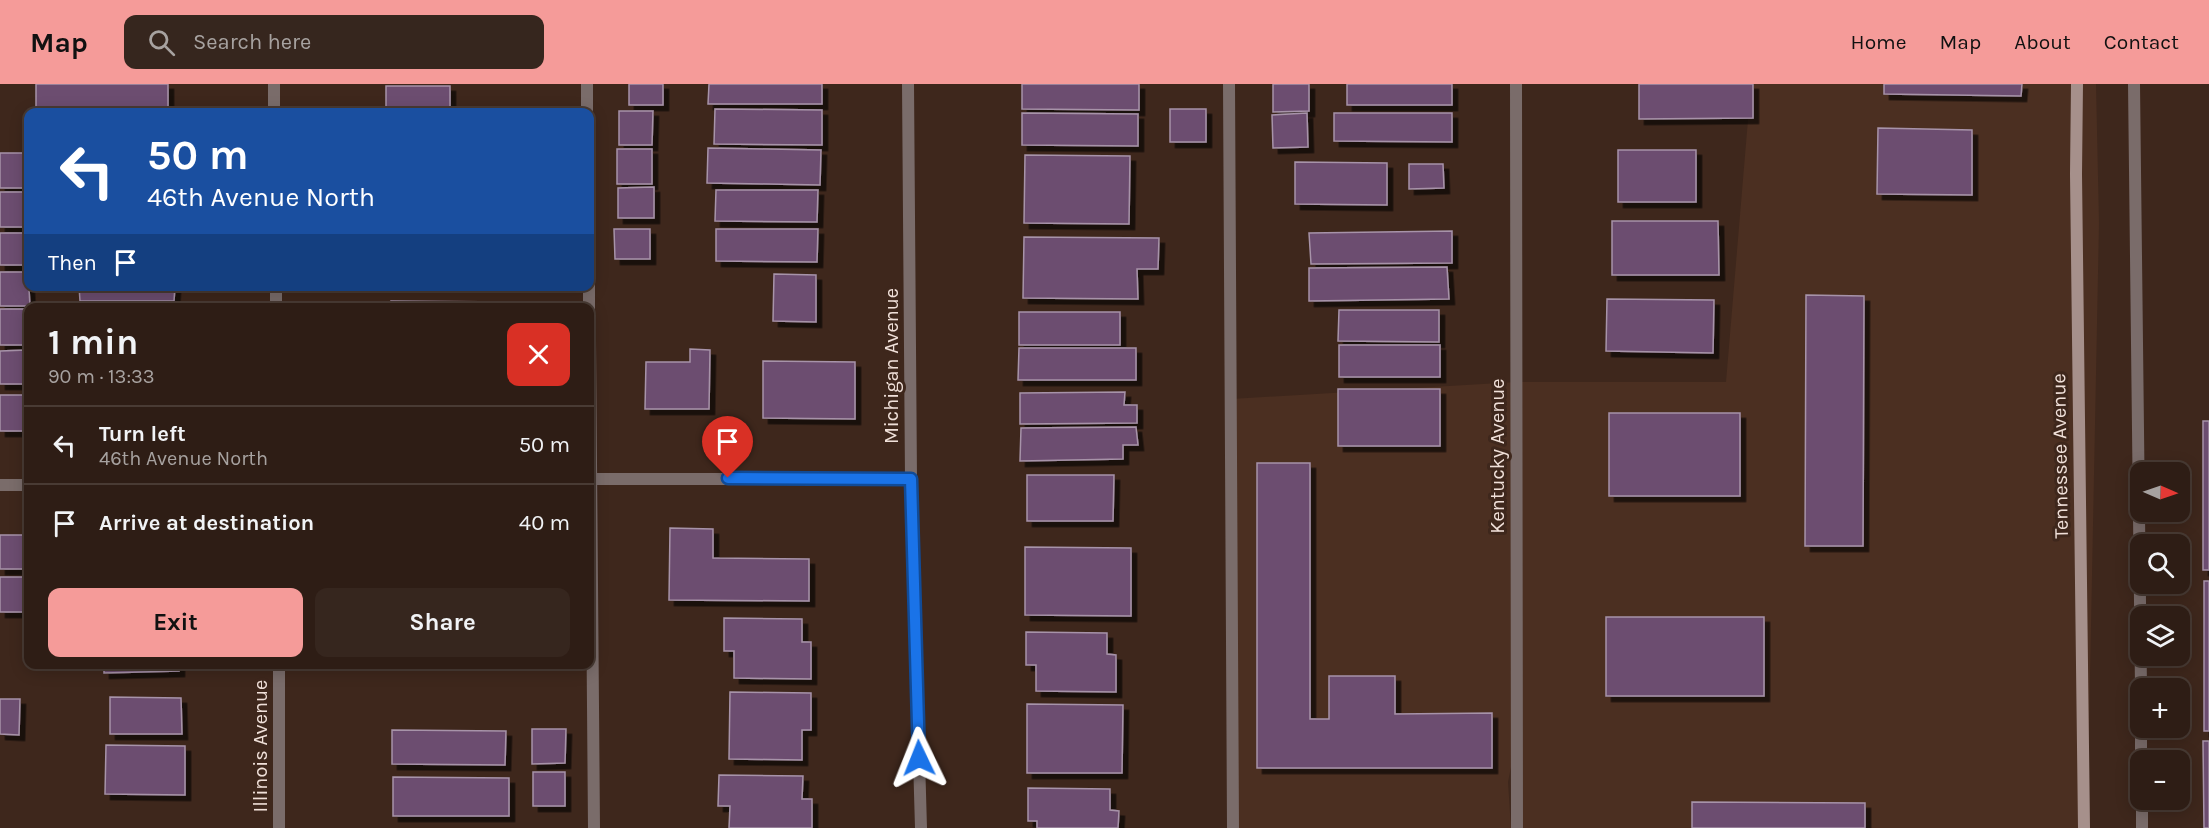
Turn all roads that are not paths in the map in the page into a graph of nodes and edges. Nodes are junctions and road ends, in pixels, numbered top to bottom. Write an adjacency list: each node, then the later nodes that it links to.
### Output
1 (274, 84): 8 (street)
2 (587, 84): 9 (street)
3 (908, 84): 11 (street, Michigan Avenue)
4 (1229, 84): 21 (street)
5 (1515, 84): 22 (street, Kentucky Avenue)
6 (2077, 84): 23 (street, Tennessee Avenue)
7 (2134, 84): 16 (street)
8 (274, 108)
9 (587, 108)
10 (594, 479): 11 (street)
11 (911, 479): 20 (street, Michigan Avenue)
12 (0, 485): 13 (street)
13 (24, 485)
14 (279, 669): 18 (street, Illinois Avenue)
15 (592, 669): 19 (street)
16 (2141, 678)
17 (2142, 810): 24 (street)
18 (279, 828)
19 (594, 828)
20 (921, 828)
21 (1233, 828)
22 (1517, 828)
23 (2084, 828)
24 (2142, 828)

